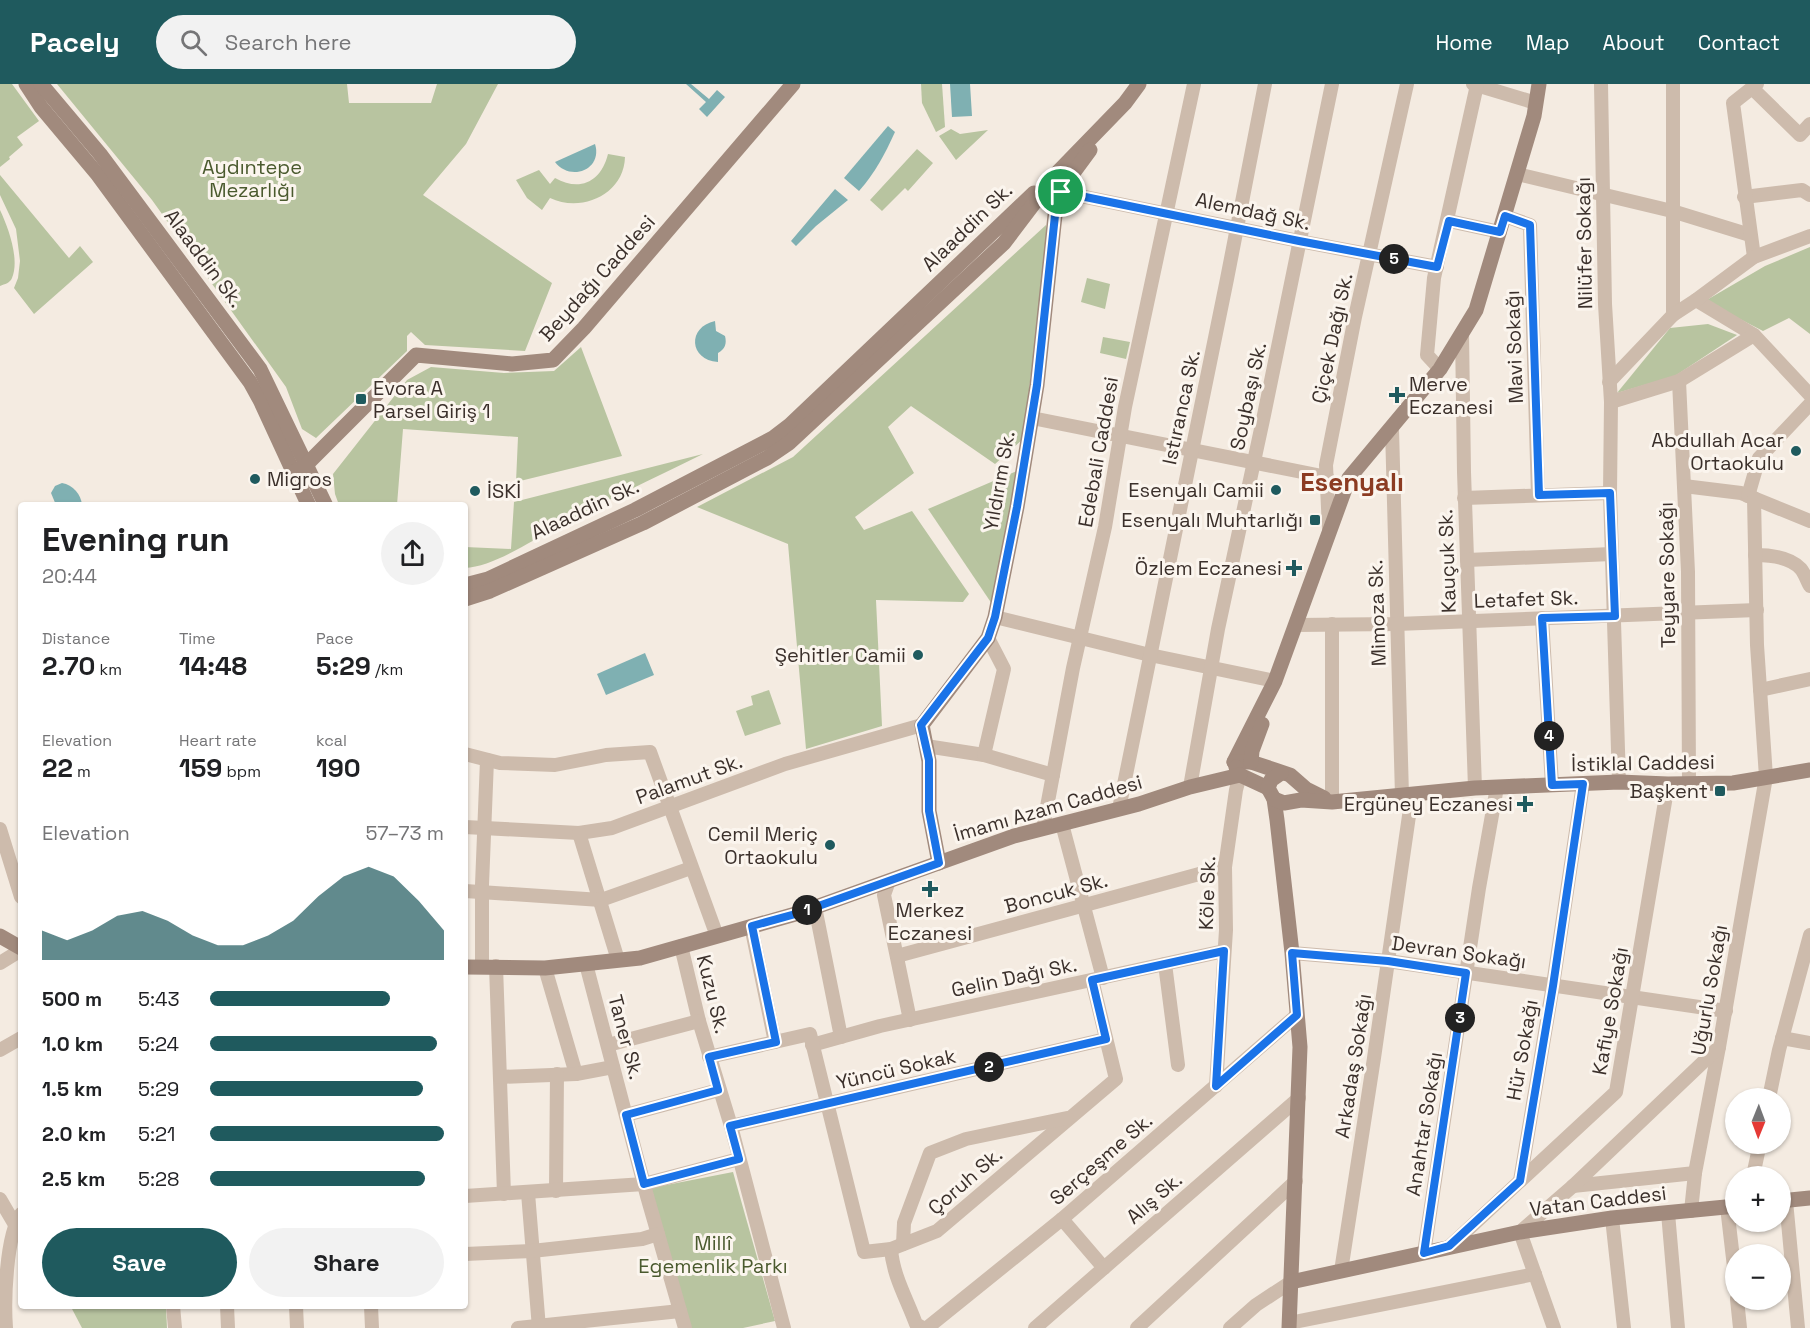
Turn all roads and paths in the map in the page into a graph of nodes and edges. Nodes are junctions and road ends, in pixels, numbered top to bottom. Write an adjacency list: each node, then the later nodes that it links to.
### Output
1 (26, 84): 36 (street, Alaaddin Sk.)
2 (41, 84): 34 (street, Alaaddin Sk.)
3 (794, 84): 55 (street, Beydağı Caddesi)
4 (1139, 84): 17 (street, Yıldırım Sk.)
5 (1194, 84): 25 (street, Edebali Caddesi)
6 (1264, 84): 28 (street, Istıranca Sk.)
7 (1332, 84): 32 (street, Soybaşı Sk.)
8 (1407, 84): 33 (street, Çiçek Dağı Sk.)
9 (1539, 84): 14 (street)
10 (1601, 84): 21 (street, Nilüfer Sokağı)
11 (1673, 84): 24 (street)
12 (1475, 85): 14 (street); 27 (street)
13 (1755, 86): 16 (street); 23 (street)
14 (1536, 103): 19 (street)
15 (1810, 124): 16 (street)
16 (1805, 140)
17 (1086, 148): 18 (street, Yıldırım Sk.); 20 (street, Yıldırım Sk.)
18 (1057, 173): 65 (street, Alaaddin Sk.)
19 (1517, 174): 21 (street); 26 (street)
20 (1061, 192): 25 (street, Alemdağ Sk.); 50 (street, Yıldırım Sk.)
21 (1603, 195): 24 (street); 46 (street, Nilüfer Sokağı)
22 (1810, 195): 23 (street)
23 (1744, 197): 30 (street)
24 (1672, 211): 30 (street); 41 (street)
25 (1168, 213): 28 (street, Alemdağ Sk.); 52 (street, Edebali Caddesi)
26 (1505, 216): 29 (street); 59 (street, Mavi Sokağı)
27 (1449, 221): 29 (street); 37 (street)
28 (1238, 227): 32 (street, Alemdağ Sk.); 53 (street, Istıranca Sk.)
29 (1500, 232): 42 (street)
30 (1750, 235): 35 (street)
31 (1810, 236): 35 (street)
32 (1299, 241): 33 (street, Alemdağ Sk.); 54 (street, Soybaşı Sk.)
33 (1369, 254): 37 (street, Alemdağ Sk.); 56 (street, Çiçek Dağı Sk.)
34 (175, 255): 36 (street); 38 (street, Alaaddin Sk.)
35 (1754, 257): 40 (street)
36 (163, 265): 39 (street, Alaaddin Sk.)
37 (1437, 267): 44 (street)
38 (186, 269): 39 (street); 55 (street, Alaaddin Sk.)
39 (172, 278): 55 (street, Alaaddin Sk.)
40 (1696, 300): 41 (street); 43 (street)
41 (1673, 315): 46 (street)
42 (1462, 333): 44 (street); 61 (street, Kauçuk Sk.)
43 (1754, 335): 45 (street); 47 (street)
44 (1440, 369): 51 (street)
45 (1679, 381): 48 (street); 57 (street, Teyyare Sokağı)
46 (1609, 382): 48 (street, Nilüfer Sokağı)
47 (1810, 395)
48 (1611, 402): 58 (street, Nilüfer Sokağı)
49 (1810, 404): 60 (street, Uğurlu Sokağı)
50 (1032, 418): 52 (street); 76 (street, Yıldırım Sk.)
51 (1392, 429): 66 (street); 80 (street, Mimoza Sk.)
52 (1120, 436): 53 (street); 82 (street, Edebali Caddesi)
53 (1191, 451): 54 (street); 84 (street, Istıranca Sk.)
54 (1254, 462): 56 (street); 85 (street, Soybaşı Sk.)
55 (300, 469): 62 (street, Alaaddin Sk.); 63 (street, Alaaddin Sk.)
56 (1327, 477): 66 (street, Çiçek Dağı Sk.)
57 (1684, 486): 60 (street); 74 (street, Teyyare Sokağı)
58 (1610, 493): 59 (street); 67 (street, Nilüfer Sokağı)
59 (1539, 495): 61 (street)
60 (1751, 497): 64 (street); 68 (street, Uğurlu Sokağı)
61 (1464, 498): 69 (street, Kauçuk Sk.)
62 (308, 502)
63 (323, 502)
64 (1810, 521)
65 (624, 523): 70 (street, Alaaddin Sk.); 72 (street, Alaaddin Sk.)
66 (1329, 531): 81 (street)
67 (1612, 554): 69 (street); 75 (street, Nilüfer Sokağı)
68 (1755, 555): 71 (street); 73 (street, Uğurlu Sokağı)
69 (1467, 560): 78 (street, Kauçuk Sk.)
70 (468, 584)
71 (1810, 586)
72 (468, 598)
73 (1757, 610): 74 (street, Letafet Sk.); 88 (street, Uğurlu Sokağı)
74 (1688, 613): 75 (street, Letafet Sk.); 104 (street, Teyyare Sokağı)
75 (1615, 616): 77 (street, Letafet Sk.); 101 (street, Nilüfer Sokağı)
76 (995, 617): 82 (street); 83 (street, Yıldırım Sk.)
77 (1542, 618): 78 (street, Letafet Sk.); 105 (street)
78 (1469, 621): 80 (street, Letafet Sk.); 108 (street, Kauçuk Sk.)
79 (1332, 624): 80 (street, Letafet Sk.); 81 (street, Letafet Sk.); 111 (street)
80 (1397, 624): 109 (street, Mimoza Sk.)
81 (1296, 625): 87 (street)
82 (1080, 636): 84 (street); 98 (street, Edebali Caddesi)
83 (988, 638): 89 (street, Yıldırım Sk.); 92 (street)
84 (1150, 655): 85 (street); 113 (street, Istıranca Sk.)
85 (1212, 668): 87 (street); 106 (street, Soybaşı Sk.)
86 (1810, 679): 88 (street)
87 (1275, 681): 94 (street); 95 (street)
88 (1760, 690): 99 (street, Uğurlu Sokağı)
89 (921, 725): 90 (street); 112 (street, Palamut Sk.)
90 (926, 746): 92 (street); 120 (street)
91 (468, 755): 93 (street)
92 (984, 755): 98 (street)
93 (487, 760): 112 (street); 118 (street)
94 (1251, 762): 95 (street); 97 (street)
95 (1237, 768): 106 (street, İmamı Azam Caddesi); 110 (street); 121 (street, Köle Sk.)
96 (1810, 770): 99 (street, İstiklal Caddesi)
97 (1281, 773): 100 (street); 110 (street)
98 (1053, 775): 116 (street, Edebali Caddesi)
99 (1766, 777): 104 (street, İstiklal Caddesi); 152 (street, Uğurlu Sokağı)
100 (1297, 781): 110 (street); 111 (street)
101 (1619, 782): 102 (street, İstiklal Caddesi); 103 (street, İstiklal Caddesi)
102 (1583, 784): 105 (street, İstiklal Caddesi); 150 (street, Hür Sokağı)
103 (1668, 784): 104 (street, İstiklal Caddesi); 151 (street, Kafiye Sokağı)
104 (1689, 784)
105 (1552, 785): 107 (street, İstiklal Caddesi)
106 (1191, 787): 113 (street, İmamı Azam Caddesi)
107 (1497, 787): 108 (street, İstiklal Caddesi); 148 (street, Anahtar Sokağı)
108 (1474, 788): 109 (street, İstiklal Caddesi)
109 (1407, 796): 111 (street, İstiklal Caddesi); 141 (street, Arkadaş Sokağı)
110 (1280, 798): 111 (street, İstiklal Caddesi); 138 (street)
111 (1332, 802)
112 (669, 808): 119 (street, Palamut Sk.); 122 (street)
113 (1119, 809): 114 (street, İmamı Azam Caddesi)
114 (1062, 824): 116 (street, İmamı Azam Caddesi); 128 (street, Çoruh Sk.)
115 (468, 827): 118 (street, Palamut Sk.)
116 (1043, 828): 120 (street, İmamı Azam Caddesi)
117 (0, 829): 124 (street)
118 (484, 829): 119 (street, Palamut Sk.); 126 (street)
119 (579, 833): 127 (street)
120 (939, 863): 123 (street, İmamı Azam Caddesi)
121 (1225, 867): 128 (street, Boncuk Sk.); 137 (street, Köle Sk.)
122 (691, 868): 127 (street); 133 (street)
123 (889, 881): 129 (street, İmamı Azam Caddesi); 139 (street)
124 (18, 887)
125 (468, 891): 126 (street)
126 (482, 892): 127 (street); 145 (street)
127 (601, 900): 140 (street)
128 (1084, 905): 139 (street, Boncuk Sk.); 149 (street, Çoruh Sk.)
129 (815, 907): 130 (street, İmamı Azam Caddesi); 156 (street)
130 (752, 926): 133 (street, İmamı Azam Caddesi); 160 (street)
131 (1810, 935): 157 (street)
132 (0, 936): 135 (street)
133 (717, 936): 134 (street, İmamı Azam Caddesi)
134 (681, 946): 140 (street, İmamı Azam Caddesi); 155 (street, Kuzu Sk.)
135 (18, 947)
136 (18, 951): 142 (street)
137 (1224, 951): 144 (street, Gelin Dağı Sk.); 172 (street, Köle Sk.)
138 (1292, 953): 141 (street, Devran Sokağı); 153 (street)
139 (897, 956): 154 (street)
140 (618, 960): 143 (street, İmamı Azam Caddesi)
141 (1388, 961): 148 (street, Devran Sokağı); 208 (street, Arkadaş Sokağı)
142 (0, 963)
143 (586, 964): 147 (street, İmamı Azam Caddesi); 162 (street, Taner Sk.)
144 (1165, 964): 149 (street, Gelin Dağı Sk.); 167 (street)
145 (489, 966): 146 (street, İmamı Azam Caddesi); 147 (street, İmamı Azam Caddesi); 171 (street)
146 (468, 967)
147 (544, 968): 170 (street)
148 (1466, 973): 150 (street, Devran Sokağı); 205 (street, Anahtar Sokağı)
149 (1097, 979): 154 (street, Gelin Dağı Sk.); 158 (street, Çoruh Sk.)
150 (1553, 986): 151 (street, Devran Sokağı); 183 (street, Hür Sokağı)
151 (1632, 997): 152 (street, Devran Sokağı); 183 (street, Kafiye Sokağı)
152 (1726, 1011): 164 (street, Uğurlu Sokağı)
153 (1297, 1015): 172 (street, Serçeşme Sk.); 175 (street)
154 (910, 1020): 156 (street, Gelin Dağı Sk.)
155 (699, 1021): 162 (street); 166 (street, Kuzu Sk.)
156 (841, 1037): 163 (street, Gelin Dağı Sk.)
157 (1782, 1038): 161 (street); 173 (street)
158 (1106, 1039): 176 (street, Yüncü Sokak); 178 (street, Çoruh Sk.)
159 (18, 1040): 165 (street)
160 (776, 1042): 163 (street); 166 (street)
161 (1810, 1043)
162 (608, 1045): 168 (street, Taner Sk.)
163 (812, 1045): 176 (street, Çoruh Sk.)
164 (1719, 1047): 181 (street, Uğurlu Sokağı); 185 (street)
165 (0, 1050)
166 (709, 1057): 174 (street, Kuzu Sk.)
167 (1178, 1065)
168 (613, 1067): 170 (street); 177 (street, Taner Sk.)
169 (557, 1074): 170 (street); 171 (street); 186 (street)
170 (576, 1074)
171 (500, 1077): 188 (street)
172 (1216, 1086): 198 (street, Serçeşme Sk.)
173 (1771, 1088)
174 (718, 1090): 177 (street); 179 (street, Kuzu Sk.)
175 (1299, 1098): 182 (street); 207 (street, Alış Sk.)
176 (826, 1105): 179 (street, Yüncü Sokak); 202 (street, Çoruh Sk.)
177 (626, 1115): 184 (street, Taner Sk.)
178 (1070, 1118): 202 (street, Çoruh Sk.); 202 (street)
179 (730, 1126): 180 (street, Kuzu Sk.)
180 (739, 1159): 184 (street); 220 (street, Kuzu Sk.)
181 (1695, 1173): 185 (street); 194 (street, Uğurlu Sokağı)
182 (1296, 1181): 211 (street); 231 (street)
183 (1520, 1181): 203 (street, Kafiye Sokağı)
184 (644, 1184): 186 (street); 201 (street, Taner Sk.)
185 (1573, 1186): 199 (street)
186 (556, 1191): 187 (street)
187 (528, 1192): 188 (street); 204 (street)
188 (504, 1194): 189 (street)
189 (468, 1196)
190 (1810, 1198): 192 (street)
191 (0, 1199): 197 (street)
192 (1791, 1200)
193 (1725, 1207): 194 (street, Vatan Caddesi)
194 (1690, 1210): 195 (street, Vatan Caddesi)
195 (1668, 1213): 196 (street, Vatan Caddesi); 235 (street)
196 (1612, 1218): 199 (street, Vatan Caddesi); 234 (street)
197 (18, 1219): 210 (street)
198 (1062, 1219): 207 (street); 229 (street, Serçeşme Sk.)
199 (1520, 1232): 203 (street, Vatan Caddesi); 209 (street)
200 (1787, 1232): 237 (street)
201 (658, 1234): 204 (street); 217 (street, Taner Sk.)
202 (897, 1246): 228 (street)
203 (1449, 1246): 205 (street, Vatan Caddesi)
204 (532, 1251): 206 (street); 219 (street)
205 (1424, 1253): 208 (street, Vatan Caddesi)
206 (468, 1254)
207 (1104, 1268): 230 (street, Alış Sk.)
208 (1341, 1271): 211 (street, Vatan Caddesi)
209 (1534, 1274): 218 (street); 233 (street)
210 (4, 1275): 221 (street)
211 (1291, 1282): 218 (street); 232 (street)
212 (173, 1309): 222 (street)
213 (227, 1309): 223 (street)
214 (296, 1309): 224 (street)
215 (371, 1309): 225 (street)
216 (1738, 1310): 236 (street)
217 (680, 1311): 219 (street); 227 (street, Taner Sk.)
218 (1289, 1326)
219 (539, 1327): 226 (street)
220 (781, 1327)
221 (6, 1328)
222 (176, 1328)
223 (228, 1328)
224 (297, 1328)
225 (372, 1328)
226 (518, 1328)
227 (685, 1328)
228 (923, 1328)
229 (927, 1328)
230 (1035, 1328)
231 (1137, 1328)
232 (1230, 1328)
233 (1554, 1328)
234 (1624, 1328)
235 (1678, 1328)
236 (1740, 1328)
237 (1798, 1328)

